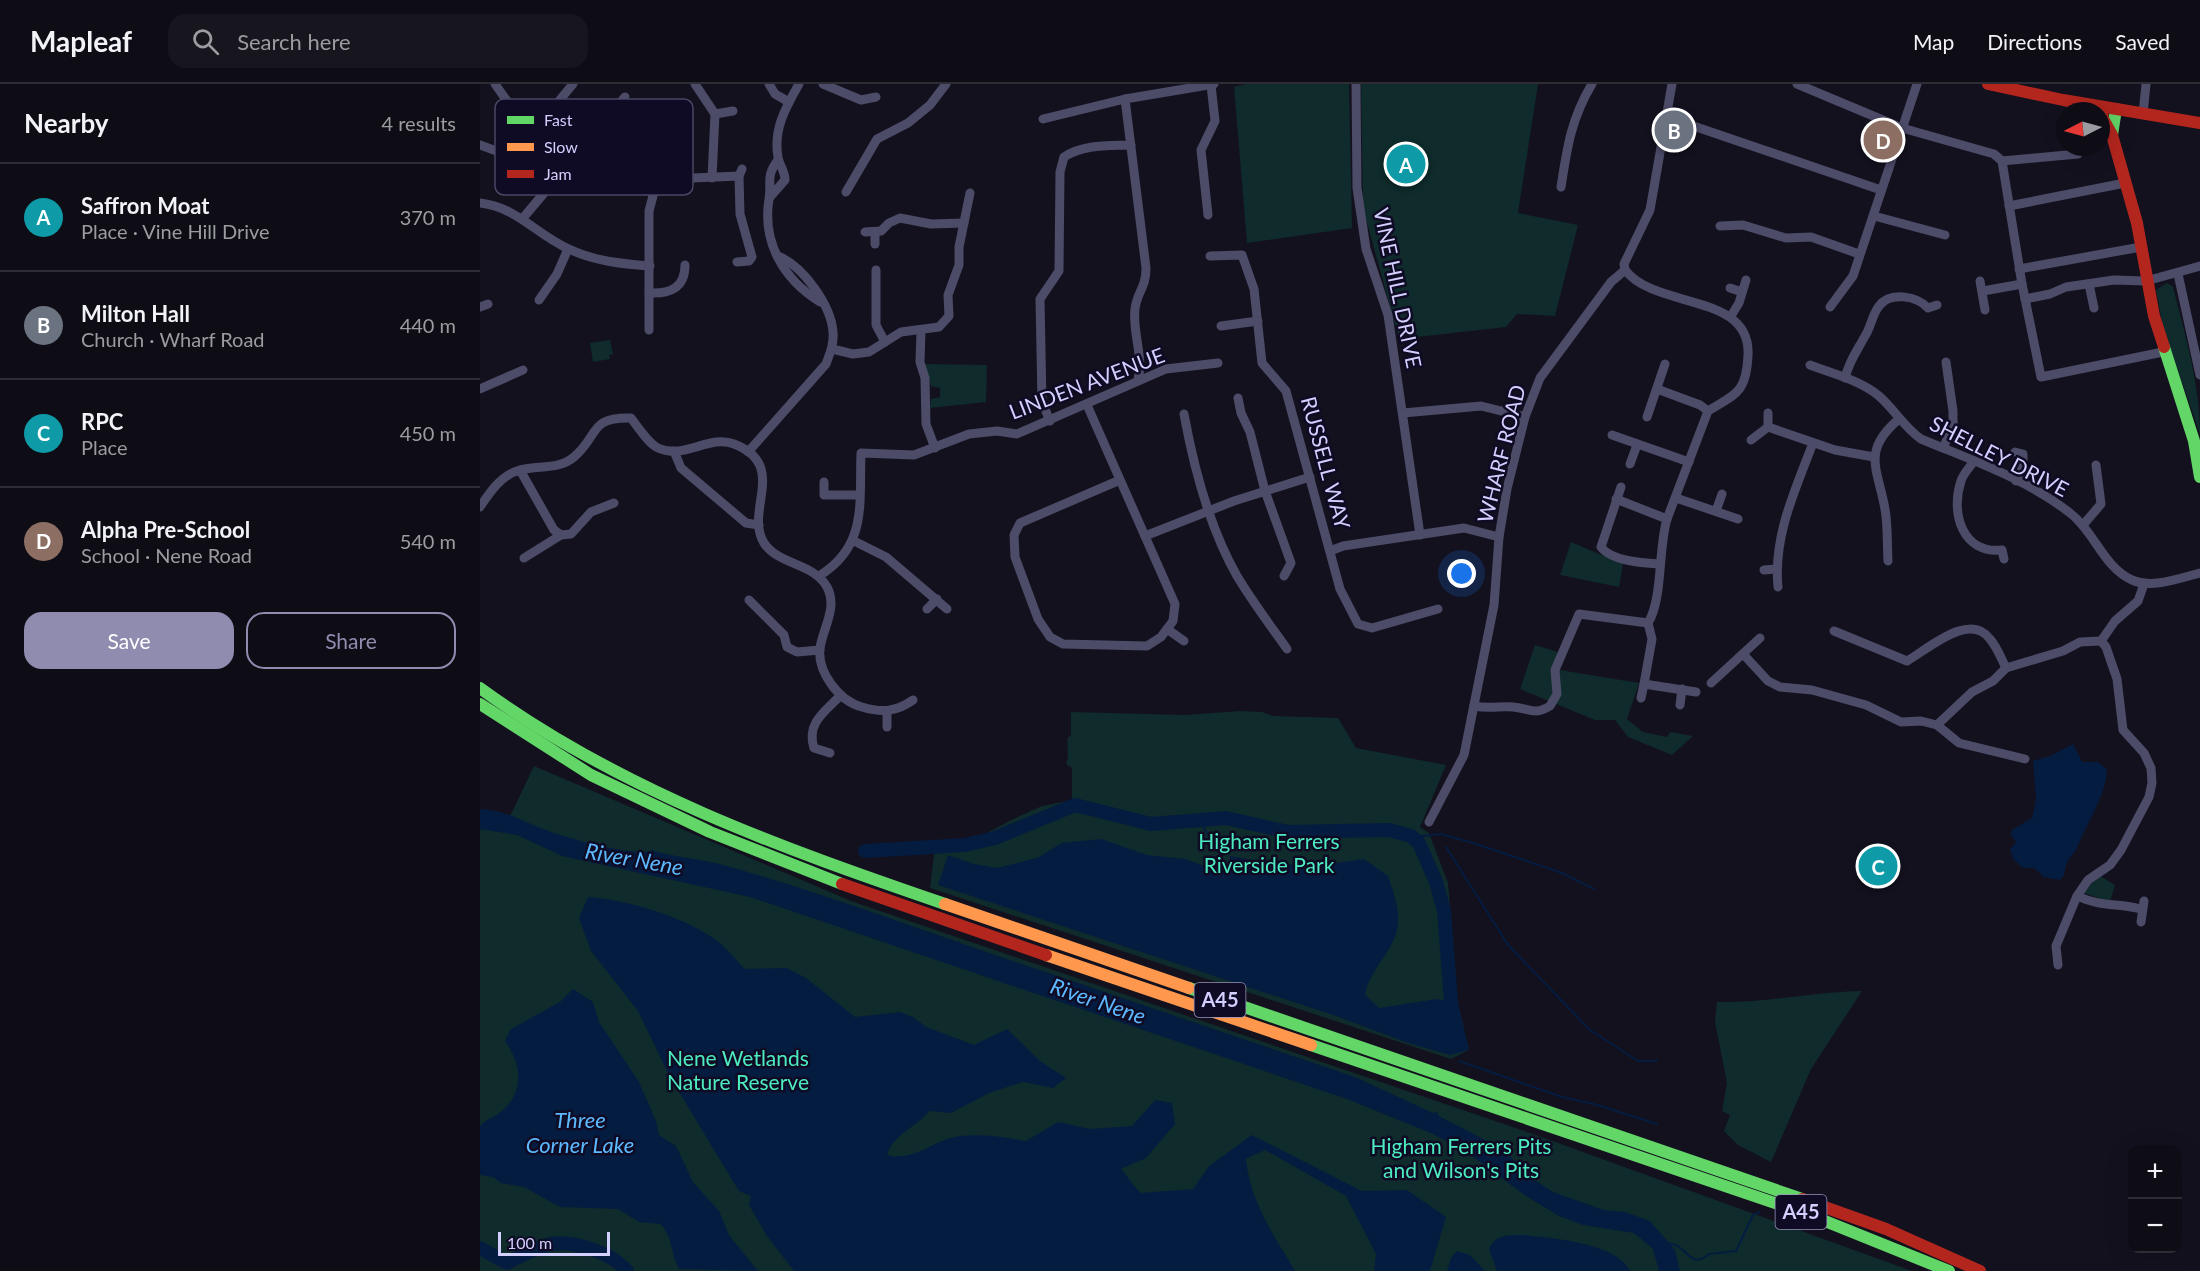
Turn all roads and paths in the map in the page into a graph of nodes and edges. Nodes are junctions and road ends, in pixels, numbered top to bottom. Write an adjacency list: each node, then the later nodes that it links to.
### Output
1 (495, 84): 18 (street)
2 (573, 84): 19 (street)
3 (695, 84): 26 (street)
4 (769, 84): 21 (street)
5 (799, 84): 21 (street)
6 (823, 84): 17 (street)
7 (946, 84): 45 (street)
8 (1213, 84): 16 (street); 53 (street)
9 (1356, 84): 108 (street, VINE HILL DRIVE)
10 (1592, 84): 43 (street)
11 (1672, 84): 28 (street, WHARF ROAD)
12 (1797, 84): 31 (street)
13 (1917, 84): 31 (street)
14 (1988, 84): 22 (main road)
15 (2146, 84): 27 (street)
16 (1174, 88): 20 (street)
17 (876, 97)
18 (506, 99)
19 (561, 99)
20 (1125, 99): 29 (street); 35 (street)
21 (789, 102): 38 (street)
22 (2076, 102)
23 (2110, 108): 24 (main road)
24 (2116, 109): 27 (main road); 33 (main road)
25 (733, 111): 26 (street)
26 (715, 114): 41 (street)
27 (2143, 114): 30 (main road)
28 (1667, 117): 44 (street); 69 (street, WHARF ROAD)
29 (1043, 119)
30 (2200, 123)
31 (1902, 128): 39 (street); 44 (street)
32 (2110, 132): 33 (main road)
33 (2112, 135): 42 (main road)
34 (480, 145): 36 (street)
35 (1131, 145): 102 (street); 114 (street)
36 (495, 150)
37 (2059, 156): 39 (street)
38 (778, 160): 49 (street); 49 (street)
39 (2002, 162): 51 (street)
40 (693, 178): 41 (street)
41 (712, 178): 63 (street)
42 (2125, 183): 51 (street); 59 (main road)
43 (1562, 187)
44 (1881, 190): 54 (street)
45 (846, 192)
46 (970, 193): 56 (street)
47 (540, 195): 55 (street)
48 (653, 195): 65 (street)
49 (770, 197): 92 (street)
50 (480, 203): 55 (street)
51 (2009, 206): 67 (street)
52 (1730, 214): 61 (street)
53 (1208, 215)
54 (1874, 216): 57 (street); 61 (street)
55 (523, 218): 60 (street)
56 (964, 223): 58 (street); 90 (street)
57 (1946, 235)
58 (875, 244)
59 (2141, 247): 67 (street); 73 (main road)
60 (568, 249): 65 (street); 81 (street)
61 (1860, 254): 83 (street)
62 (1210, 256): 87 (street, RUSSELL WAY)
63 (736, 262)
64 (686, 265): 79 (street)
65 (650, 266): 79 (street)
66 (2200, 266): 70 (street)
67 (2019, 269): 74 (street)
68 (876, 270): 91 (street)
69 (1625, 270): 86 (street); 111 (street, WHARF ROAD)
70 (2178, 274): 73 (street); 93 (street)
71 (1746, 280): 78 (street)
72 (1980, 281): 77 (street)
73 (2146, 281): 75 (street); 94 (main road)
74 (2022, 284): 77 (street); 80 (street)
75 (2089, 284): 80 (street); 84 (street)
76 (1730, 288): 78 (street)
77 (1983, 291): 85 (street)
78 (1742, 292): 86 (street)
79 (649, 293): 89 (street)
80 (2025, 299): 94 (street)
81 (539, 300)
82 (1937, 305): 101 (street)
83 (1830, 307)
84 (2094, 308)
85 (1985, 310)
86 (1731, 316): 107 (street)
87 (1258, 321): 88 (street); 131 (street, RUSSELL WAY)
88 (1221, 326)
89 (649, 330)
90 (921, 331): 91 (street); 120 (street)
91 (885, 342): 92 (street)
92 (832, 349): 123 (street)
93 (2198, 349): 100 (street)
94 (2163, 352): 132 (main road)
95 (1946, 362): 121 (street)
96 (1218, 363): 102 (street, LINDEN AVENUE)
97 (1665, 364): 104 (street)
98 (1810, 365): 101 (street, SHELLEY DRIVE)
99 (523, 370): 103 (street)
100 (2200, 375)
101 (1845, 378): 113 (street, SHELLEY DRIVE)
102 (1138, 380): 106 (street, LINDEN AVENUE)
103 (480, 388)
104 (1657, 389): 107 (street); 112 (street)
105 (1238, 398): 137 (street)
106 (1086, 405): 114 (street, LINDEN AVENUE); 133 (street)
107 (1708, 411): 127 (street)
108 (1403, 413): 111 (street); 150 (street, VINE HILL DRIVE)
109 (1768, 413): 115 (street)
110 (1184, 414): 144 (street)
111 (1525, 417): 153 (street, WHARF ROAD)
112 (1647, 417)
113 (1899, 419): 121 (street, SHELLEY DRIVE); 125 (street)
114 (1050, 422): 120 (street, LINDEN AVENUE)
115 (1768, 427): 117 (street); 118 (street)
116 (1612, 435): 119 (street)
117 (1751, 440)
118 (1813, 444): 125 (street); 160 (street)
119 (1637, 445): 127 (street); 128 (street)
120 (935, 448): 139 (street, LINDEN AVENUE)
121 (1943, 448): 126 (street, SHELLEY DRIVE)
122 (674, 451): 123 (street); 130 (street); 148 (street)
123 (748, 452): 148 (street)
124 (2015, 452): 134 (street)
125 (1874, 457): 158 (street)
126 (1974, 461): 134 (street, SHELLEY DRIVE); 157 (street)
127 (1689, 462): 140 (street)
128 (1630, 464)
129 (2096, 465): 149 (street)
130 (520, 470): 143 (street); 151 (street)
131 (1310, 477): 137 (street); 155 (street, RUSSELL WAY)
132 (2200, 477)
133 (1120, 480): 152 (street); 173 (street)
134 (2016, 481): 149 (street, SHELLEY DRIVE)
135 (824, 482): 139 (street)
136 (1621, 487): 141 (street)
137 (1264, 491): 144 (street); 164 (street)
138 (1722, 494): 145 (street)
139 (859, 495): 154 (street, LINDEN AVENUE)
140 (1676, 498): 145 (street); 146 (street)
141 (1616, 499): 146 (street); 159 (street)
142 (614, 502): 151 (street)
143 (480, 507)
144 (1208, 511): 152 (street); 178 (street)
145 (1716, 511): 147 (street)
146 (1668, 519): 159 (street)
147 (1738, 519)
148 (759, 525): 163 (street)
149 (2083, 525): 165 (street, SHELLEY DRIVE)
150 (1420, 535): 153 (street); 155 (street)
151 (561, 536): 156 (street)
152 (1145, 536): 173 (street)
153 (1499, 537): 194 (street, WHARF ROAD)
154 (854, 541): 163 (street, LINDEN AVENUE); 167 (street)
155 (1330, 551): 171 (street, RUSSELL WAY)
156 (524, 558)
157 (2004, 559)
158 (1888, 561)
159 (1659, 564): 172 (street)
160 (1776, 569): 161 (street); 166 (street)
161 (1764, 570)
162 (2200, 573): 165 (street)
163 (819, 576): 179 (street)
164 (1284, 576)
165 (2144, 584): 177 (street)
166 (1778, 587)
167 (937, 599): 169 (street); 170 (street)
168 (749, 600): 179 (street)
169 (927, 609)
170 (947, 609)
171 (1438, 609)
172 (1648, 623): 185 (street); 194 (street)
173 (1167, 629): 176 (street)
174 (1834, 631): 181 (street)
175 (1760, 638): 180 (street)
176 (1184, 641)
177 (2101, 641): 182 (street); 201 (street)
178 (1287, 649)
179 (820, 650): 189 (street)
180 (1744, 655): 184 (street); 196 (street)
181 (1907, 661): 182 (street); 183 (street)
182 (2006, 668): 196 (street)
183 (1913, 671)
184 (1712, 683)
185 (1644, 684): 187 (street); 190 (street)
186 (480, 688): 205 (main road, A45)
187 (1682, 689): 188 (street); 193 (street)
188 (1696, 692)
189 (840, 696): 195 (street); 199 (street)
190 (1641, 698)
191 (913, 700): 195 (street)
192 (480, 704): 204 (main road, A45)
193 (1680, 705)
194 (1474, 706): 200 (street, WHARF ROAD)
195 (887, 712): 197 (street)
196 (1937, 725): 198 (street)
197 (887, 727)
198 (2025, 759)
199 (818, 763)
200 (1429, 822)
201 (2077, 896): 202 (street); 203 (street)
202 (2141, 922)
203 (2058, 964)
204 (1948, 1271)
205 (1980, 1271)

